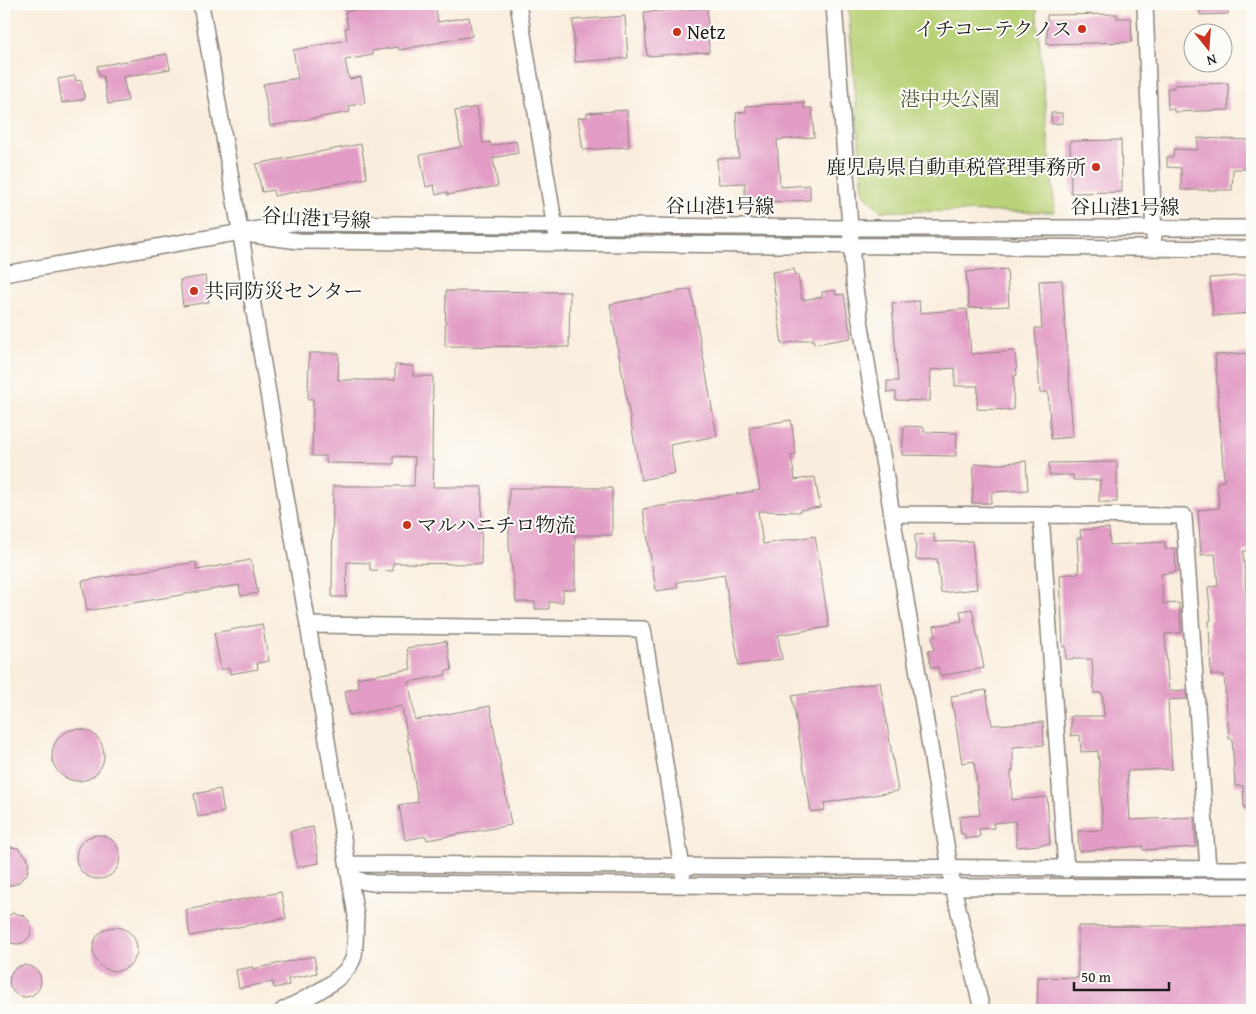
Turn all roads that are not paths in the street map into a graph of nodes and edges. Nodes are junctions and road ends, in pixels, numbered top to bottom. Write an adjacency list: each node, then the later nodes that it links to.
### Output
1 (201, 4): 9 (street)
2 (518, 4): 5 (street)
3 (834, 4): 7 (street)
4 (1145, 4): 6 (street)
5 (555, 225): 7 (street, 谷山港1号線); 9 (street, 谷山港1号線); 10 (street)
6 (1153, 227): 7 (street, 谷山港1号線); 8 (street, 谷山港1号線); 12 (street)
7 (850, 228): 11 (street)
8 (1252, 228)
9 (240, 234): 10 (street, 谷山港1号線); 14 (street); 17 (street)
10 (558, 242): 11 (street, 谷山港1号線)
11 (852, 245): 12 (street, 谷山港1号線); 15 (street)
12 (1154, 249): 13 (street, 谷山港1号線)
13 (1252, 249)
14 (4, 274)
15 (892, 514): 16 (street); 20 (street)
16 (1042, 515): 21 (street); 23 (street)
17 (308, 625): 18 (street); 19 (street)
18 (348, 864): 19 (street); 24 (street); 27 (street)
19 (682, 865): 20 (street); 24 (street)
20 (951, 869): 23 (street); 26 (street)
21 (1208, 869): 22 (street); 23 (street)
22 (1252, 869)
23 (1066, 870)
24 (685, 884): 26 (street)
25 (1252, 886): 26 (street)
26 (953, 887): 28 (street)
27 (283, 1010)
28 (982, 1010)

